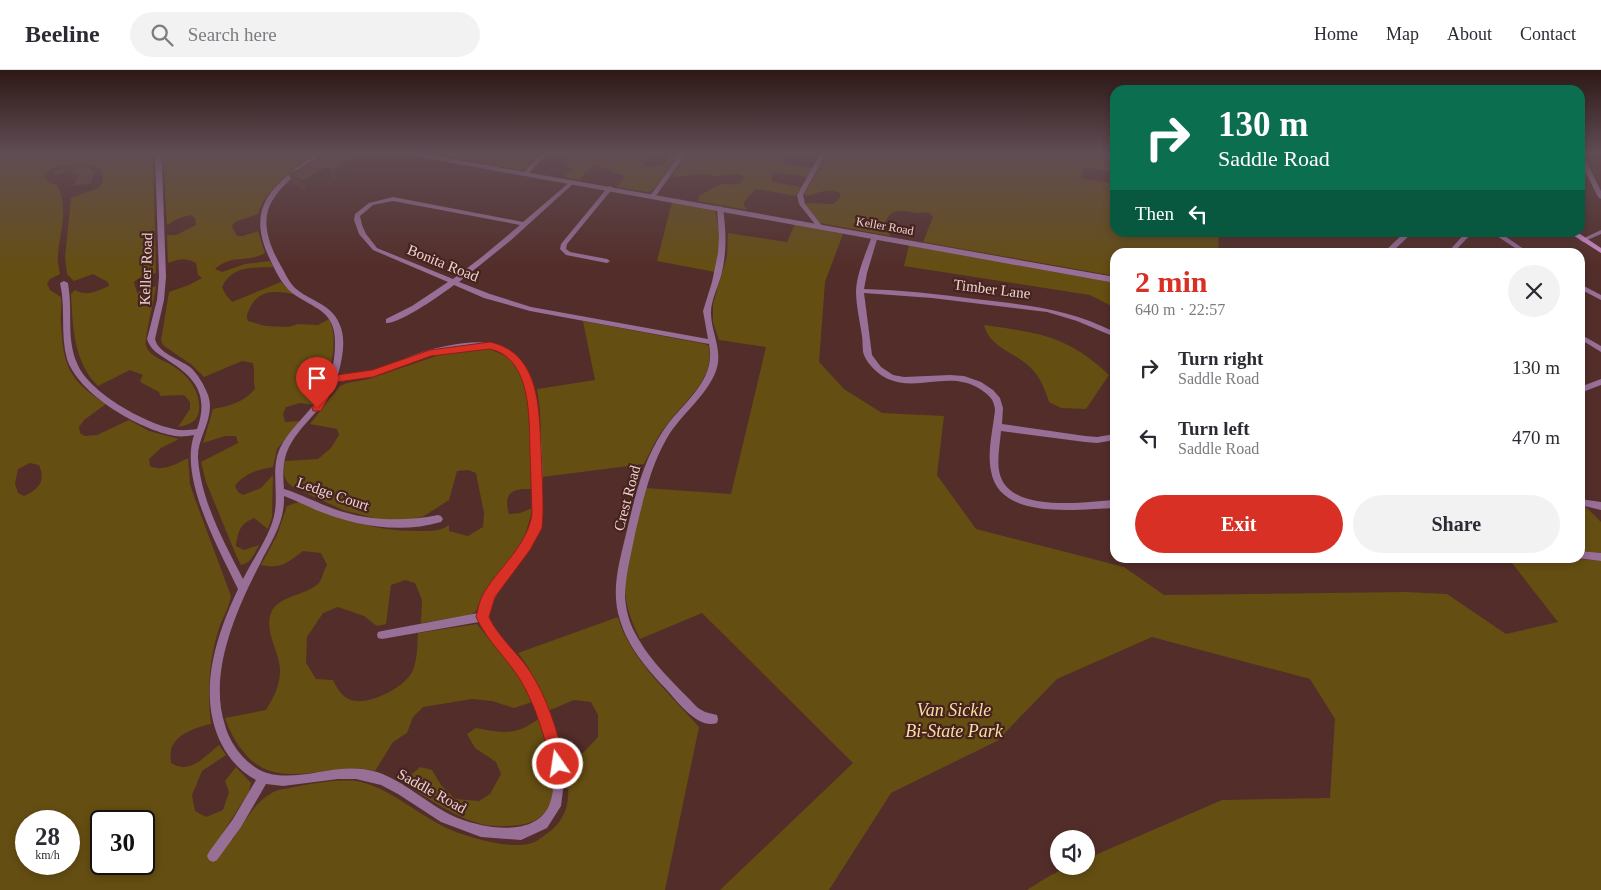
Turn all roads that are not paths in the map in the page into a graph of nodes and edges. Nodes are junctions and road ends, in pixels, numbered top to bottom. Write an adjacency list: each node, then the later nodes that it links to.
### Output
1 (160, 192): 39 (street, Keller Road)
2 (275, 192): 35 (street)
3 (561, 192): 10 (street)
4 (607, 192): 23 (street)
5 (633, 192): 8 (street, Keller Road)
6 (655, 192): 8 (street)
7 (801, 192): 11 (street)
8 (653, 196): 9 (street, Keller Road)
9 (720, 208): 11 (street, Keller Road); 33 (street, Crest Road)
10 (525, 224): 25 (street); 25 (street, Bonita Road)
11 (820, 227): 13 (street, Keller Road)
12 (1601, 232): 18 (street)
13 (875, 236): 24 (street, Keller Road); 28 (street)
14 (1404, 237): 19 (street)
15 (1465, 237): 20 (street)
16 (1502, 237): 21 (street)
17 (1578, 237): 18 (main road)
18 (1583, 240): 22 (main road)
19 (1392, 248)
20 (1455, 248)
21 (1519, 248)
22 (1601, 250)
23 (607, 261)
24 (1110, 279)
25 (454, 282): 30 (street); 33 (street, Bonita Road)
26 (64, 284): 39 (street)
27 (1585, 289): 29 (street)
28 (860, 291): 31 (street, Timber Lane); 38 (street)
29 (1601, 298)
30 (390, 321)
31 (1110, 333)
32 (1585, 339): 34 (street)
33 (713, 342): 51 (street, Crest Road)
34 (1601, 349)
35 (334, 378): 41 (street); 49 (street)
36 (1601, 382): 37 (street)
37 (1585, 388)
38 (998, 427): 40 (street); 43 (street)
39 (200, 432): 48 (street, Keller Road)
40 (1110, 438)
41 (280, 491): 45 (street, Ledge Court); 48 (street)
42 (1585, 503): 44 (street)
43 (1110, 504)
44 (1601, 506)
45 (438, 519)
46 (1585, 555): 47 (street)
47 (1601, 557)
48 (242, 588): 52 (street)
49 (482, 617): 50 (street); 52 (street, Saddle Road)
50 (382, 635)
51 (712, 719)
52 (263, 779): 53 (street)
53 (213, 856)

